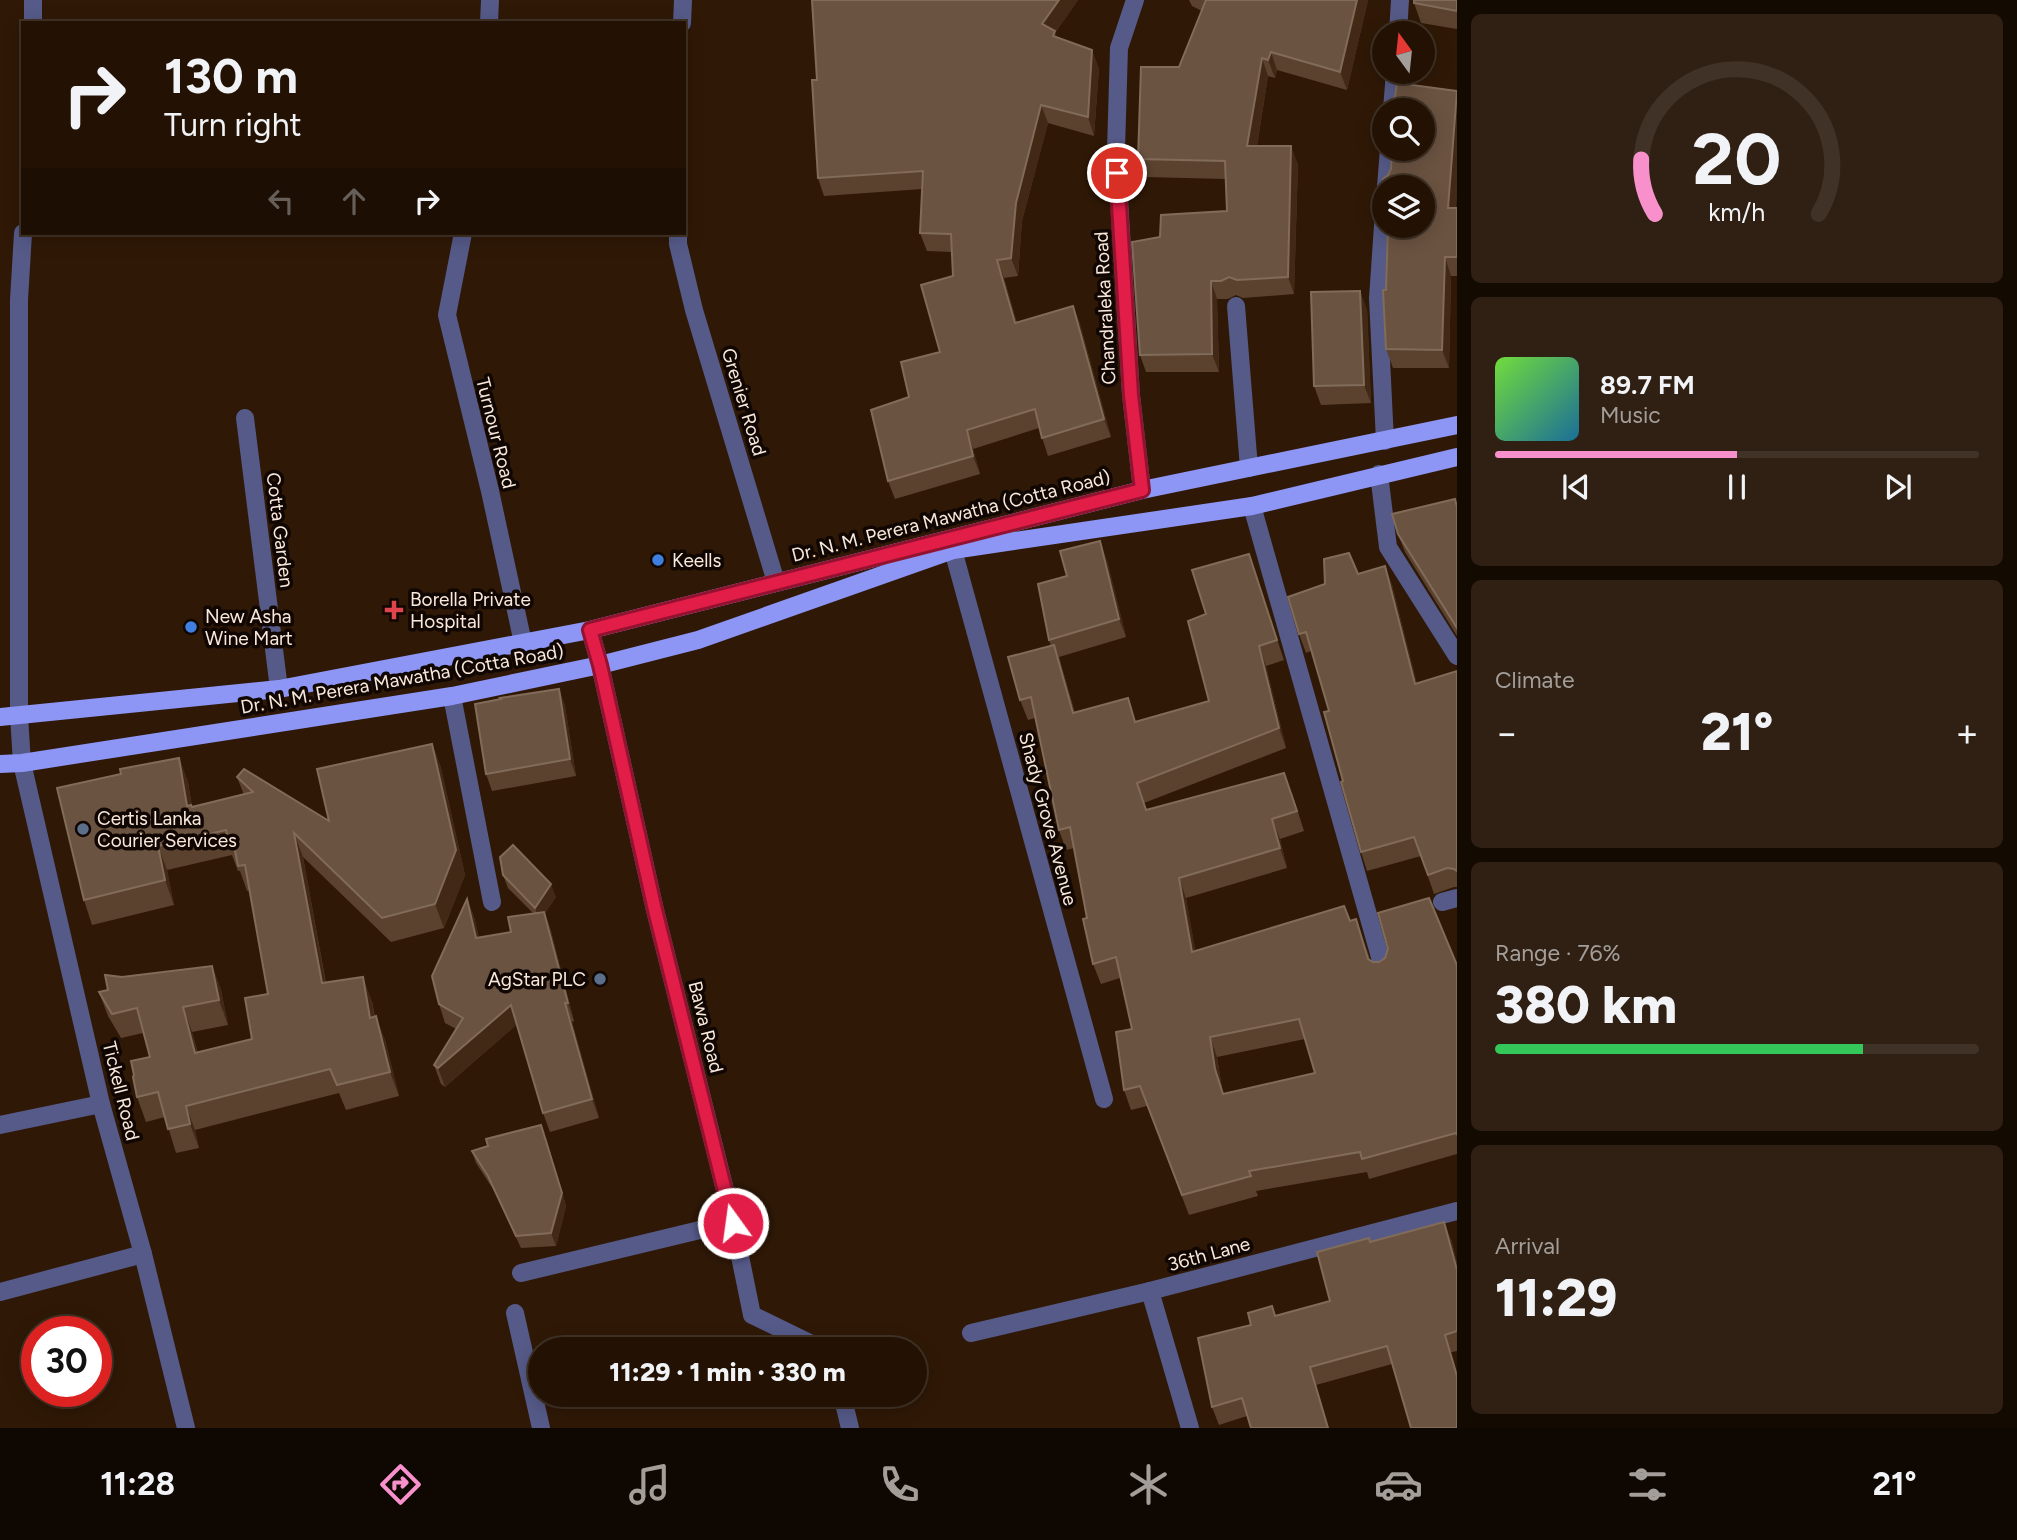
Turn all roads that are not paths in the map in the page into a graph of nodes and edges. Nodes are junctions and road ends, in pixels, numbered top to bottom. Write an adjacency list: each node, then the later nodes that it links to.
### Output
1 (33, 0): 6 (street)
2 (490, 0): 7 (street)
3 (683, 0): 8 (street)
4 (1135, 0): 21 (street, Chandraleka Road)
5 (1400, 0): 9 (street)
6 (33, 21)
7 (489, 21)
8 (682, 21)
9 (1399, 21)
10 (23, 235): 31 (street, Tickell Road)
11 (463, 235): 26 (street, Turnour Road)
12 (678, 235): 24 (street, Grenier Road)
13 (1382, 238): 17 (street)
14 (1236, 306): 19 (street)
15 (245, 418): 29 (street, Cotta Garden)
16 (1457, 425): 17 (main road, Dr. N. M. Perera Mawatha (Cotta Road))
17 (1385, 441): 19 (main road, Dr. N. M. Perera Mawatha (Cotta Road))
18 (1457, 457): 20 (main road, Dr. N. M. Perera Mawatha (Cotta Road))
19 (1249, 468): 21 (main road, Dr. N. M. Perera Mawatha (Cotta Road))
20 (1379, 474): 22 (main road, Dr. N. M. Perera Mawatha (Cotta Road)); 27 (street)
21 (1142, 490): 24 (main road, Dr. N. M. Perera Mawatha (Cotta Road))
22 (1252, 506): 23 (main road, Dr. N. M. Perera Mawatha (Cotta Road)); 36 (street)
23 (953, 550): 28 (main road, Dr. N. M. Perera Mawatha (Cotta Road)); 37 (street, Shady Grove Avenue)
24 (776, 582): 25 (main road, Dr. N. M. Perera Mawatha (Cotta Road))
25 (590, 630): 26 (main road, Dr. N. M. Perera Mawatha (Cotta Road)); 28 (street, Bawa Road)
26 (523, 643): 29 (main road, Dr. N. M. Perera Mawatha (Cotta Road))
27 (1457, 656)
28 (600, 665): 30 (main road, Dr. N. M. Perera Mawatha (Cotta Road)); 41 (street, Bawa Road)
29 (279, 689): 31 (main road, Dr. N. M. Perera Mawatha (Cotta Road))
30 (452, 696): 33 (main road, Dr. N. M. Perera Mawatha (Cotta Road)); 35 (street)
31 (19, 716): 32 (main road, Dr. N. M. Perera Mawatha (Cotta Road)); 33 (street, Tickell Road)
32 (0, 717)
33 (22, 763): 34 (main road, Dr. N. M. Perera Mawatha (Cotta Road)); 38 (street, Tickell Road)
34 (0, 764)
35 (492, 902)
36 (1384, 971)
37 (1104, 1099)
38 (102, 1104): 39 (street); 42 (street, Tickell Road)
39 (0, 1125)
40 (1457, 1211): 45 (street, 36th Lane)
41 (733, 1223): 43 (street); 48 (street, Bawa Road)
42 (143, 1254): 44 (street); 50 (street, Tickell Road)
43 (521, 1273)
44 (0, 1292)
45 (1150, 1292): 47 (street, 36th Lane); 53 (street)
46 (515, 1313): 51 (street)
47 (971, 1333)
48 (797, 1337)
49 (845, 1407): 52 (street)
50 (186, 1428)
51 (541, 1428)
52 (850, 1428)
53 (1190, 1428)

